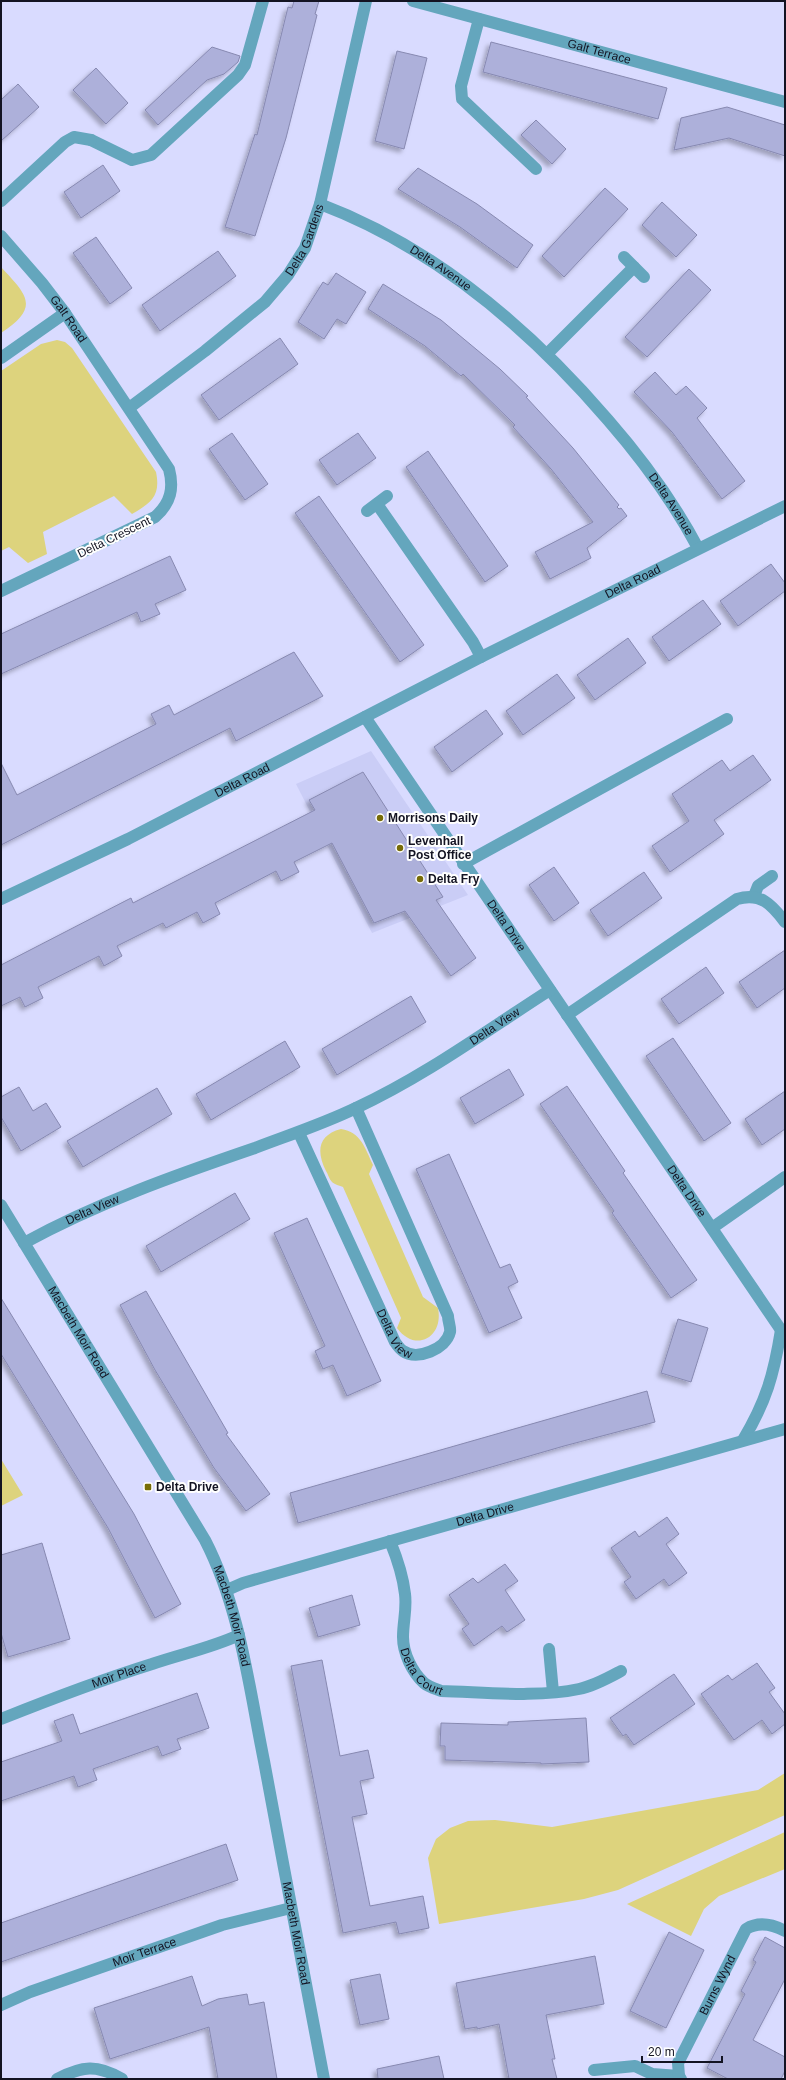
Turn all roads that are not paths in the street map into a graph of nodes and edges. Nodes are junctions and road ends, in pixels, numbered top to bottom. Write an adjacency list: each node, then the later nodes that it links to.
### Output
1 (263, 1): 7 (street)
2 (366, 1): 8 (street, Delta Gardens)
3 (413, 1): 4 (street, Galt Terrace)
4 (479, 19): 5 (street, Galt Terrace); 6 (street)
5 (785, 102)
6 (536, 170)
7 (1, 201)
8 (320, 204): 14 (street, Delta Avenue); 16 (street, Delta Gardens)
9 (1, 236): 13 (street, Galt Road)
10 (624, 257): 11 (street)
11 (634, 267): 12 (street); 14 (street)
12 (644, 277)
13 (65, 313): 15 (street); 16 (street, Galt Road)
14 (546, 354): 21 (street, Delta Avenue)
15 (1, 358)
16 (129, 408): 22 (street, Delta Crescent)
17 (387, 496): 18 (street)
18 (377, 504): 20 (street); 23 (street)
19 (785, 506): 21 (street, Delta Road)
20 (367, 511)
21 (698, 548): 23 (street, Delta Road)
22 (1, 591)
23 (481, 657): 24 (street, Delta Road)
24 (365, 717): 26 (street, Delta Drive); 29 (street, Delta Road)
25 (727, 719): 26 (street)
26 (463, 864): 31 (street, Delta Drive)
27 (772, 876): 28 (street)
28 (754, 896): 30 (street); 32 (street)
29 (1, 899)
30 (785, 922)
31 (550, 990): 32 (street, Delta Drive); 33 (street, Delta View)
32 (567, 1015): 37 (street, Delta Drive)
33 (356, 1108): 34 (street, Delta View); 34 (street, Delta View)
34 (299, 1133): 38 (street, Delta View)
35 (785, 1177): 37 (street, Delta Drive)
36 (1, 1205): 38 (street, Macbeth Moir Road)
37 (712, 1228): 39 (street, Delta Drive)
38 (24, 1243): 43 (street, Macbeth Moir Road)
39 (783, 1333): 41 (street, Delta Drive)
40 (785, 1429): 41 (street, Delta Drive)
41 (743, 1440): 42 (street, Delta Drive)
42 (390, 1541): 43 (street, Delta Drive); 47 (street, Delta Court)
43 (227, 1590): 44 (street, Macbeth Moir Road)
44 (239, 1636): 48 (street, Moir Place); 49 (street, Macbeth Moir Road)
45 (548, 1649): 47 (street)
46 (621, 1671): 47 (street, Delta Court)
47 (552, 1692)
48 (1, 1718)
49 (291, 1908): 51 (street, Moir Terrace); 56 (street, Macbeth Moir Road)
50 (785, 1931): 53 (street, Burns Wynd)
51 (1, 2005)
52 (594, 2070): 53 (street)
53 (680, 2077)
54 (57, 2079): 55 (street)
55 (122, 2079)
56 (324, 2079)

